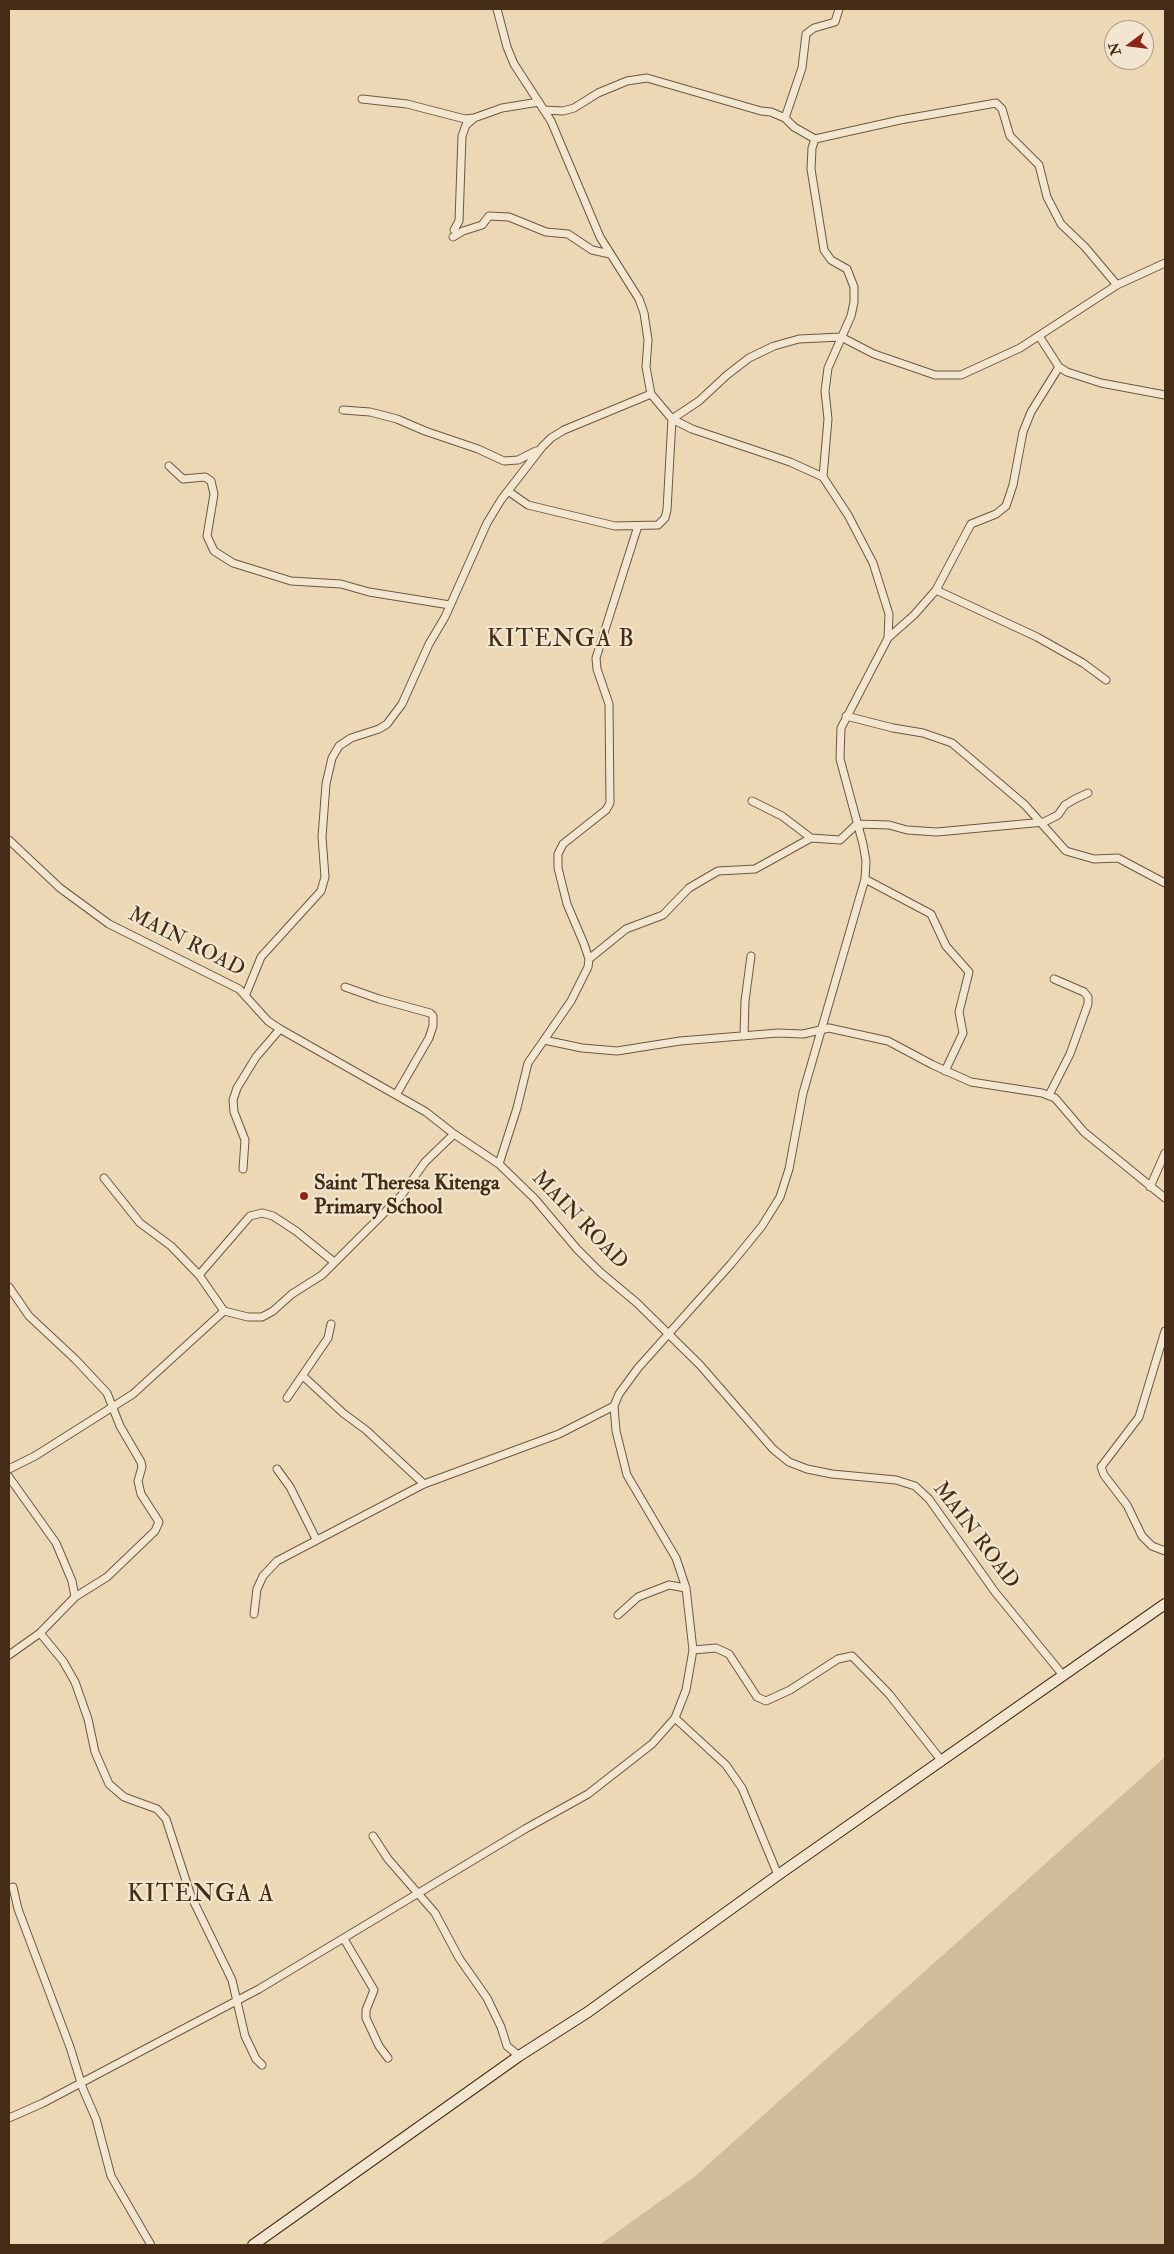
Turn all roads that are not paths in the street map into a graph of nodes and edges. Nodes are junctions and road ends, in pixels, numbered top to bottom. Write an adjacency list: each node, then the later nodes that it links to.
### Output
1 (498, 9): 4 (street)
2 (839, 9): 7 (street)
3 (362, 99): 6 (street)
4 (539, 102): 5 (street); 6 (street)
5 (544, 110): 7 (street); 9 (street)
6 (474, 118): 9 (street)
7 (785, 118): 8 (street)
8 (815, 139): 11 (street); 13 (street)
9 (610, 254): 15 (street)
10 (1165, 263): 11 (street)
11 (1118, 285): 12 (street)
12 (1039, 336): 13 (street); 14 (street)
13 (841, 337): 18 (street); 21 (street)
14 (1059, 367): 16 (street); 24 (street)
15 (651, 394): 18 (street); 19 (street)
16 (1165, 396)
17 (343, 410): 19 (street)
18 (672, 419): 21 (street); 23 (street)
19 (542, 447): 22 (street)
20 (169, 466): 25 (street)
21 (823, 477): 26 (street)
22 (508, 491): 23 (street); 25 (street)
23 (638, 526): 38 (street)
24 (936, 590): 26 (street); 27 (street)
25 (450, 605): 41 (street)
26 (888, 638): 28 (street)
27 (1106, 680)
28 (846, 716): 31 (street); 32 (street)
29 (1088, 793): 31 (street)
30 (752, 801): 33 (street)
31 (1038, 822): 32 (street); 36 (street)
32 (857, 824): 33 (street); 35 (street)
33 (811, 838): 38 (street)
34 (9, 840): 41 (street, MAIN ROAD)
35 (864, 879): 43 (street); 46 (street)
36 (1165, 883)
37 (751, 956): 44 (street)
38 (589, 958): 45 (street)
39 (1054, 979): 48 (street)
40 (345, 987): 47 (street)
41 (246, 994): 42 (street, MAIN ROAD)
42 (280, 1029): 47 (street, MAIN ROAD); 52 (street)
43 (820, 1030): 44 (street); 46 (street); 62 (street)
44 (744, 1036): 45 (street)
45 (544, 1040): 51 (street)
46 (945, 1071): 48 (street)
47 (396, 1095): 49 (street, MAIN ROAD)
48 (1049, 1096): 54 (street)
49 (454, 1134): 51 (street, MAIN ROAD); 56 (street)
50 (1165, 1153): 54 (street)
51 (499, 1164): 62 (street, MAIN ROAD)
52 (244, 1169)
53 (104, 1178): 57 (street)
54 (1150, 1187): 55 (street)
55 (1165, 1198)
56 (334, 1262): 57 (street); 59 (street)
57 (199, 1275): 59 (street)
58 (9, 1287): 66 (street)
59 (224, 1311): 66 (street)
60 (331, 1324): 63 (street)
61 (1165, 1332): 72 (street)
62 (669, 1334): 65 (street); 81 (street, MAIN ROAD)
63 (303, 1376): 64 (street); 70 (street)
64 (287, 1398)
65 (614, 1406): 70 (street); 73 (street)
66 (114, 1407): 67 (street); 74 (street)
67 (9, 1469)
68 (277, 1470): 71 (street)
69 (9, 1477): 74 (street)
70 (424, 1484): 71 (street)
71 (316, 1539): 76 (street)
72 (1165, 1551)
73 (686, 1588): 77 (street); 79 (street)
74 (75, 1597): 78 (street)
75 (1165, 1604): 81 (main road)
76 (254, 1614)
77 (618, 1615)
78 (40, 1632): 80 (street); 89 (street)
79 (693, 1650): 82 (street); 83 (street)
80 (9, 1655)
81 (1062, 1674): 83 (main road)
82 (675, 1718): 85 (street); 87 (street)
83 (941, 1760): 85 (main road)
84 (372, 1836): 87 (street)
85 (778, 1875): 90 (main road)
86 (13, 1887): 93 (street)
87 (418, 1893): 88 (street); 90 (street)
88 (344, 1940): 89 (street); 91 (street)
89 (238, 2000): 92 (street); 93 (street)
90 (519, 2056): 96 (main road)
91 (388, 2058)
92 (262, 2065)
93 (81, 2082): 94 (street); 95 (street)
94 (9, 2118)
95 (151, 2245)
96 (253, 2245)

